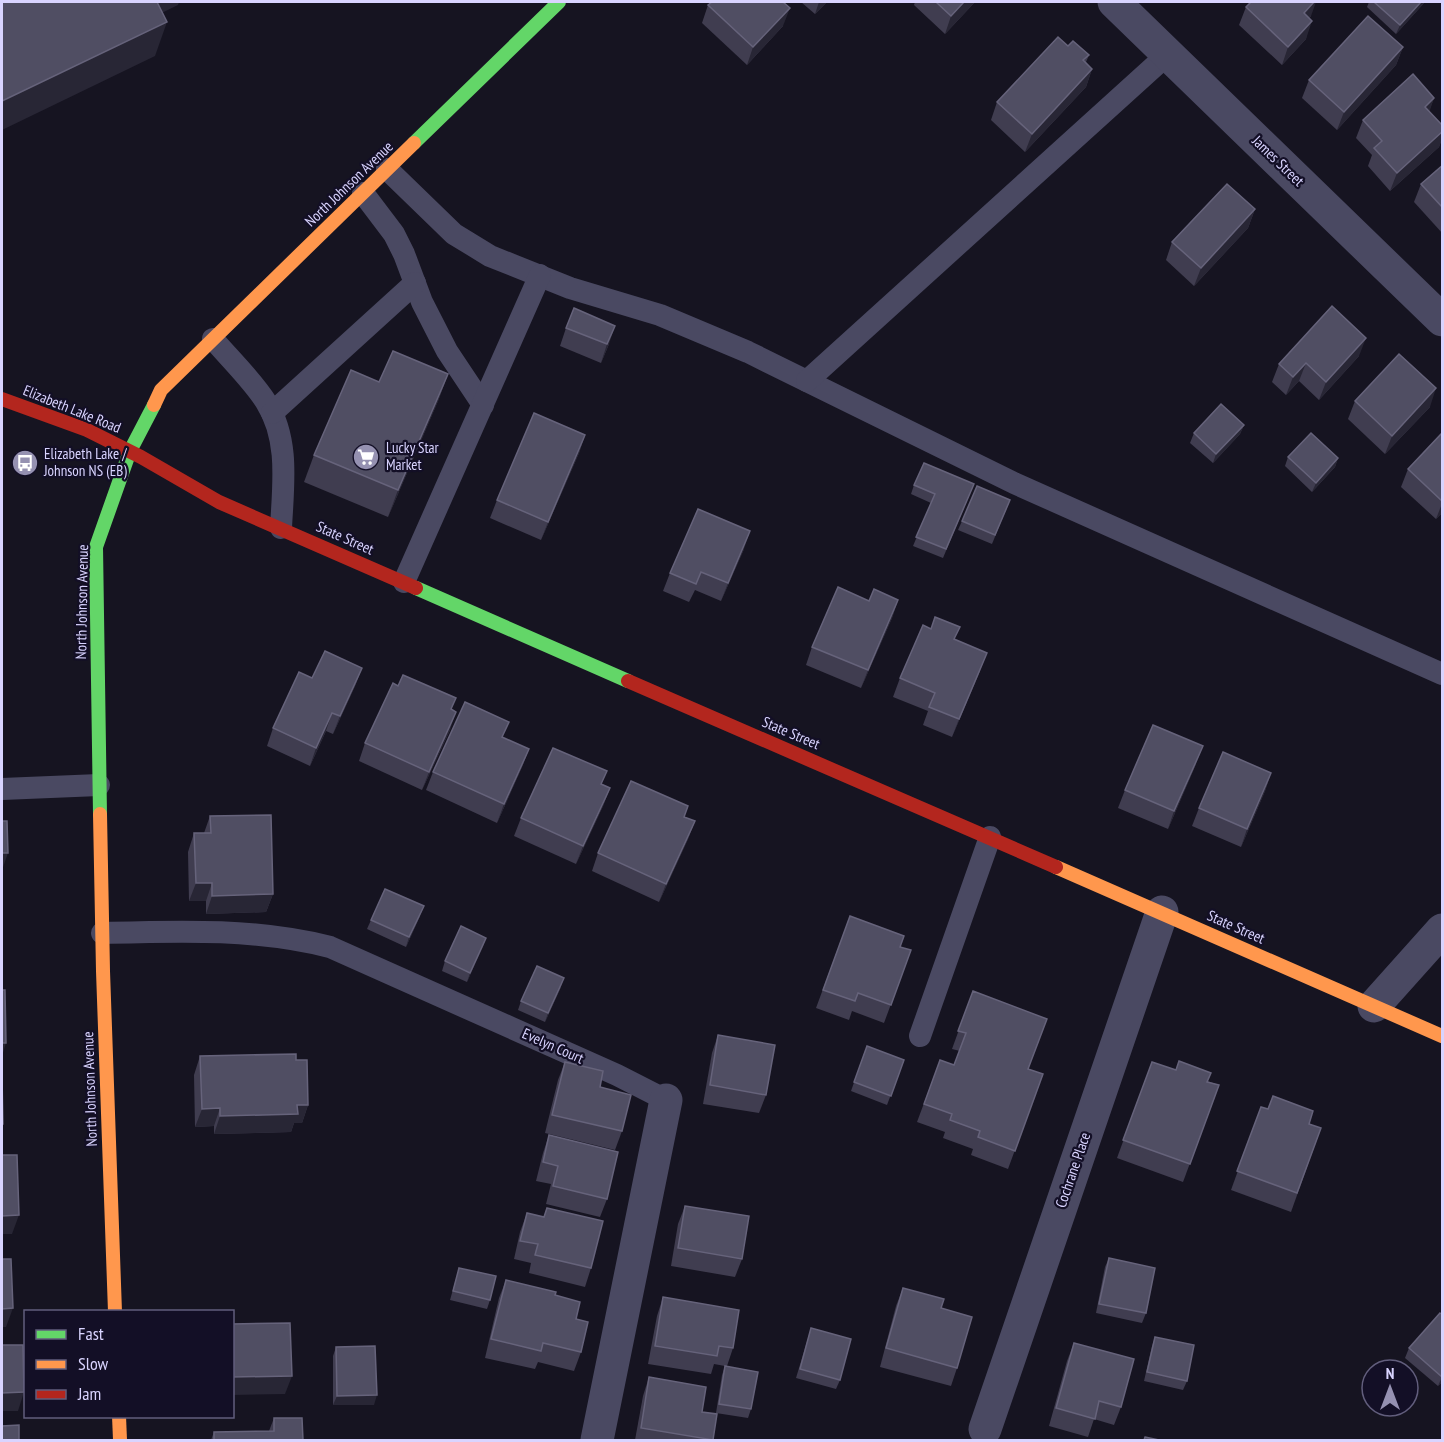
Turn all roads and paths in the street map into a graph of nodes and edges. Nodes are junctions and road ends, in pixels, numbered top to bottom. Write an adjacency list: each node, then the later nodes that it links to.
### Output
1 (559, 2): 4 (main road, North Johnson Avenue)
2 (1114, 2): 3 (street, James Street)
3 (1168, 54): 8 (street, James Street); 10 (lane)
4 (387, 170): 5 (main road, North Johnson Avenue); 6 (lane)
5 (363, 193): 7 (lane); 9 (main road, North Johnson Avenue)
6 (540, 275): 10 (lane); 12 (lane)
7 (415, 282): 12 (lane); 13 (lane)
8 (1443, 320)
9 (213, 339): 13 (lane); 14 (main road, North Johnson Avenue)
10 (807, 381): 17 (lane)
11 (2, 399): 14 (main road, Elizabeth Lake Road)
12 (483, 405): 16 (lane)
13 (272, 413): 15 (lane)
14 (130, 451): 15 (main road, State Street); 18 (main road, North Johnson Avenue)
15 (280, 528): 16 (main road, State Street)
16 (404, 582): 20 (main road, State Street)
17 (1443, 674)
18 (99, 785): 19 (lane); 23 (main road, North Johnson Avenue)
19 (2, 789)
20 (990, 837): 21 (main road, State Street); 25 (lane)
21 (1162, 912): 24 (main road, State Street); 30 (street, Cochrane Place)
22 (1443, 930): 24 (street)
23 (102, 933): 27 (lane, Evelyn Court); 28 (main road, North Johnson Avenue)
24 (1374, 1006): 26 (main road, State Street)
25 (920, 1036)
26 (1443, 1036)
27 (666, 1100): 32 (street, Evelyn Court)
28 (115, 1310)
29 (119, 1418): 31 (main road)
30 (985, 1429)
31 (120, 1440)
32 (597, 1440)

